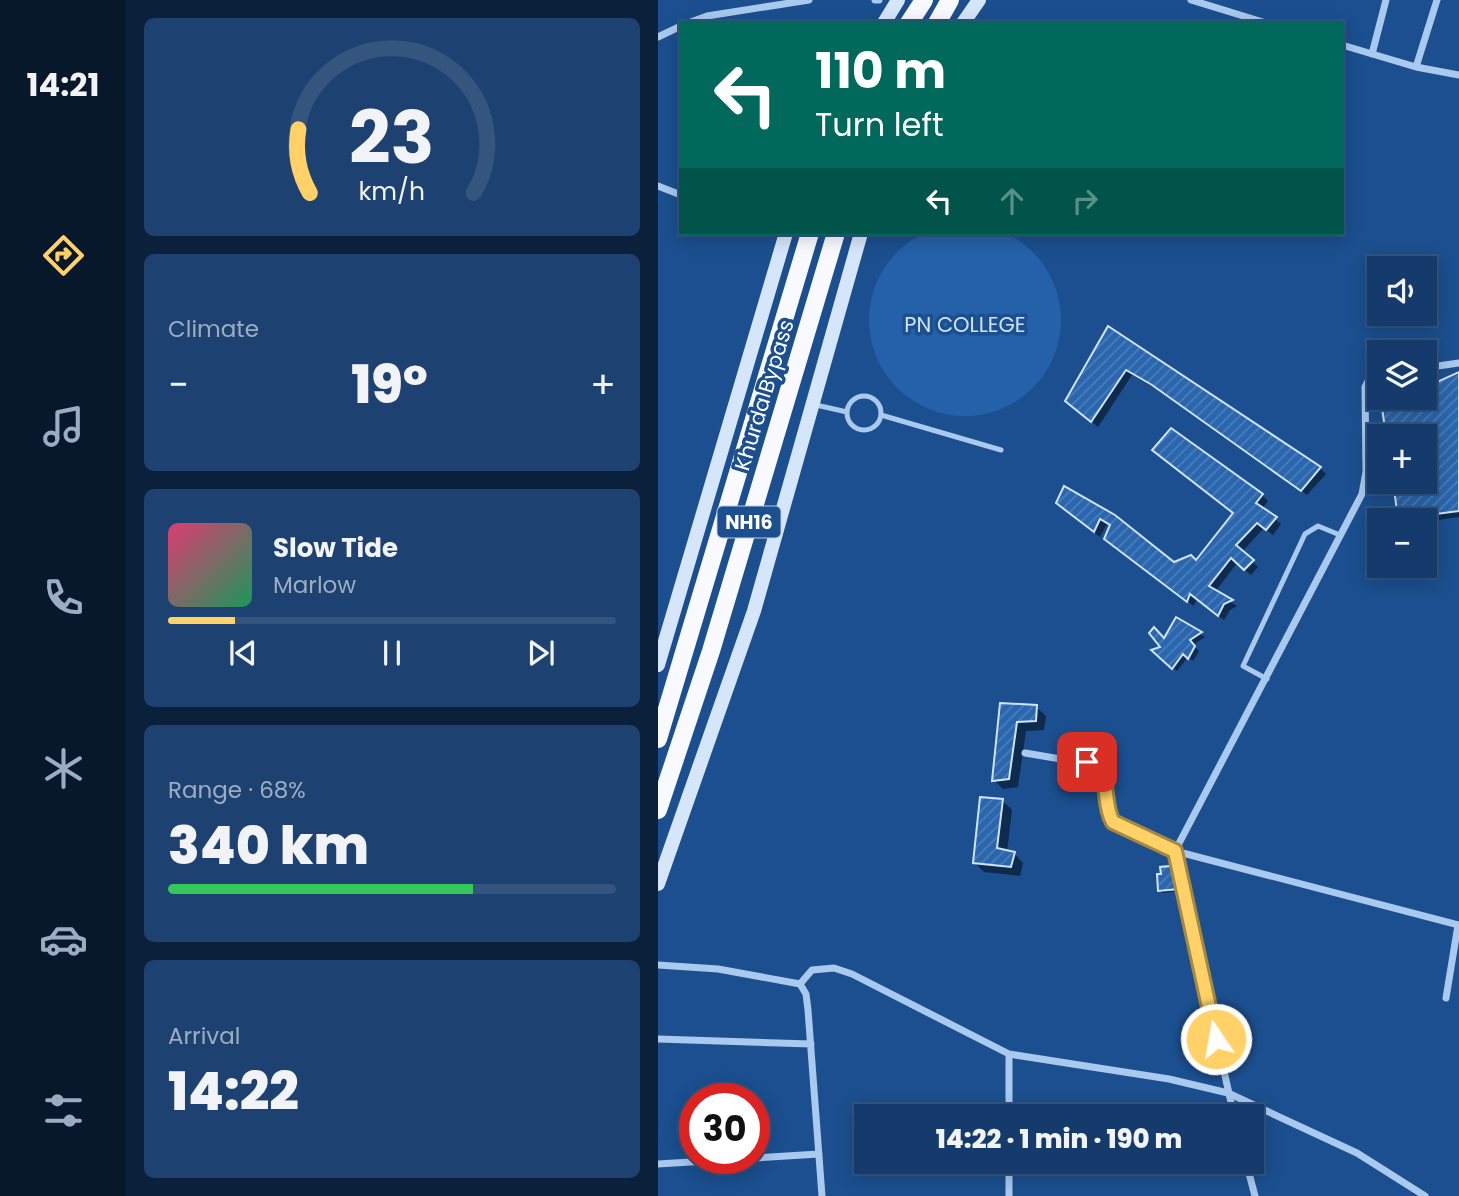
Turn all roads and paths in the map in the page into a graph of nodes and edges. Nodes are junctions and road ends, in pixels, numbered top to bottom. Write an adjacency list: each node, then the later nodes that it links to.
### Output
1 (809, 0): 9 (street)
2 (898, 0): 10 (main road)
3 (924, 0): 11 (highway)
4 (950, 0): 12 (highway)
5 (979, 0): 13 (main road)
6 (1191, 0): 14 (street)
7 (1386, 0): 18 (street)
8 (1437, 0): 19 (street)
9 (693, 21)
10 (885, 21)
11 (910, 21)
12 (938, 21)
13 (964, 21)
14 (1259, 21)
15 (679, 27): 16 (street)
16 (658, 37)
17 (1344, 46): 18 (street)
18 (1372, 54): 19 (street)
19 (1416, 66): 20 (street)
20 (1459, 75)
21 (658, 186): 22 (street)
22 (679, 194)
23 (783, 235): 36 (main road)
24 (809, 235): 38 (highway, Khurda Bypass / NH16)
25 (835, 235): 40 (highway, Khurda Bypass / NH16)
26 (860, 235): 31 (main road)
27 (1459, 363): 28 (street)
28 (1437, 366)
29 (1367, 381): 30 (street)
30 (1365, 397): 35 (street)
31 (812, 404): 32 (lane); 42 (main road)
32 (847, 412): 33 (lane); 33 (lane)
33 (881, 415): 34 (lane)
34 (1001, 450)
35 (1340, 535): 37 (street); 37 (lane)
36 (658, 665)
37 (1267, 679): 41 (street)
38 (658, 739)
39 (1025, 753): 41 (street)
40 (658, 810)
41 (1175, 851): 43 (street); 52 (street)
42 (658, 884)
43 (1459, 925): 45 (street)
44 (658, 965): 47 (street)
45 (1450, 975): 46 (street); 48 (street)
46 (1459, 976)
47 (800, 984): 50 (street); 51 (street)
48 (1446, 998)
49 (658, 1039): 50 (street)
50 (811, 1044): 55 (street)
51 (1009, 1054): 52 (street); 53 (street)
52 (1228, 1093): 54 (street); 62 (street)
53 (1009, 1104)
54 (1231, 1104)
55 (819, 1154): 56 (street); 59 (street)
56 (658, 1164)
57 (1009, 1174): 60 (street)
58 (1250, 1174): 61 (street)
59 (822, 1196)
60 (1009, 1196)
61 (1255, 1196)
62 (1425, 1196)

